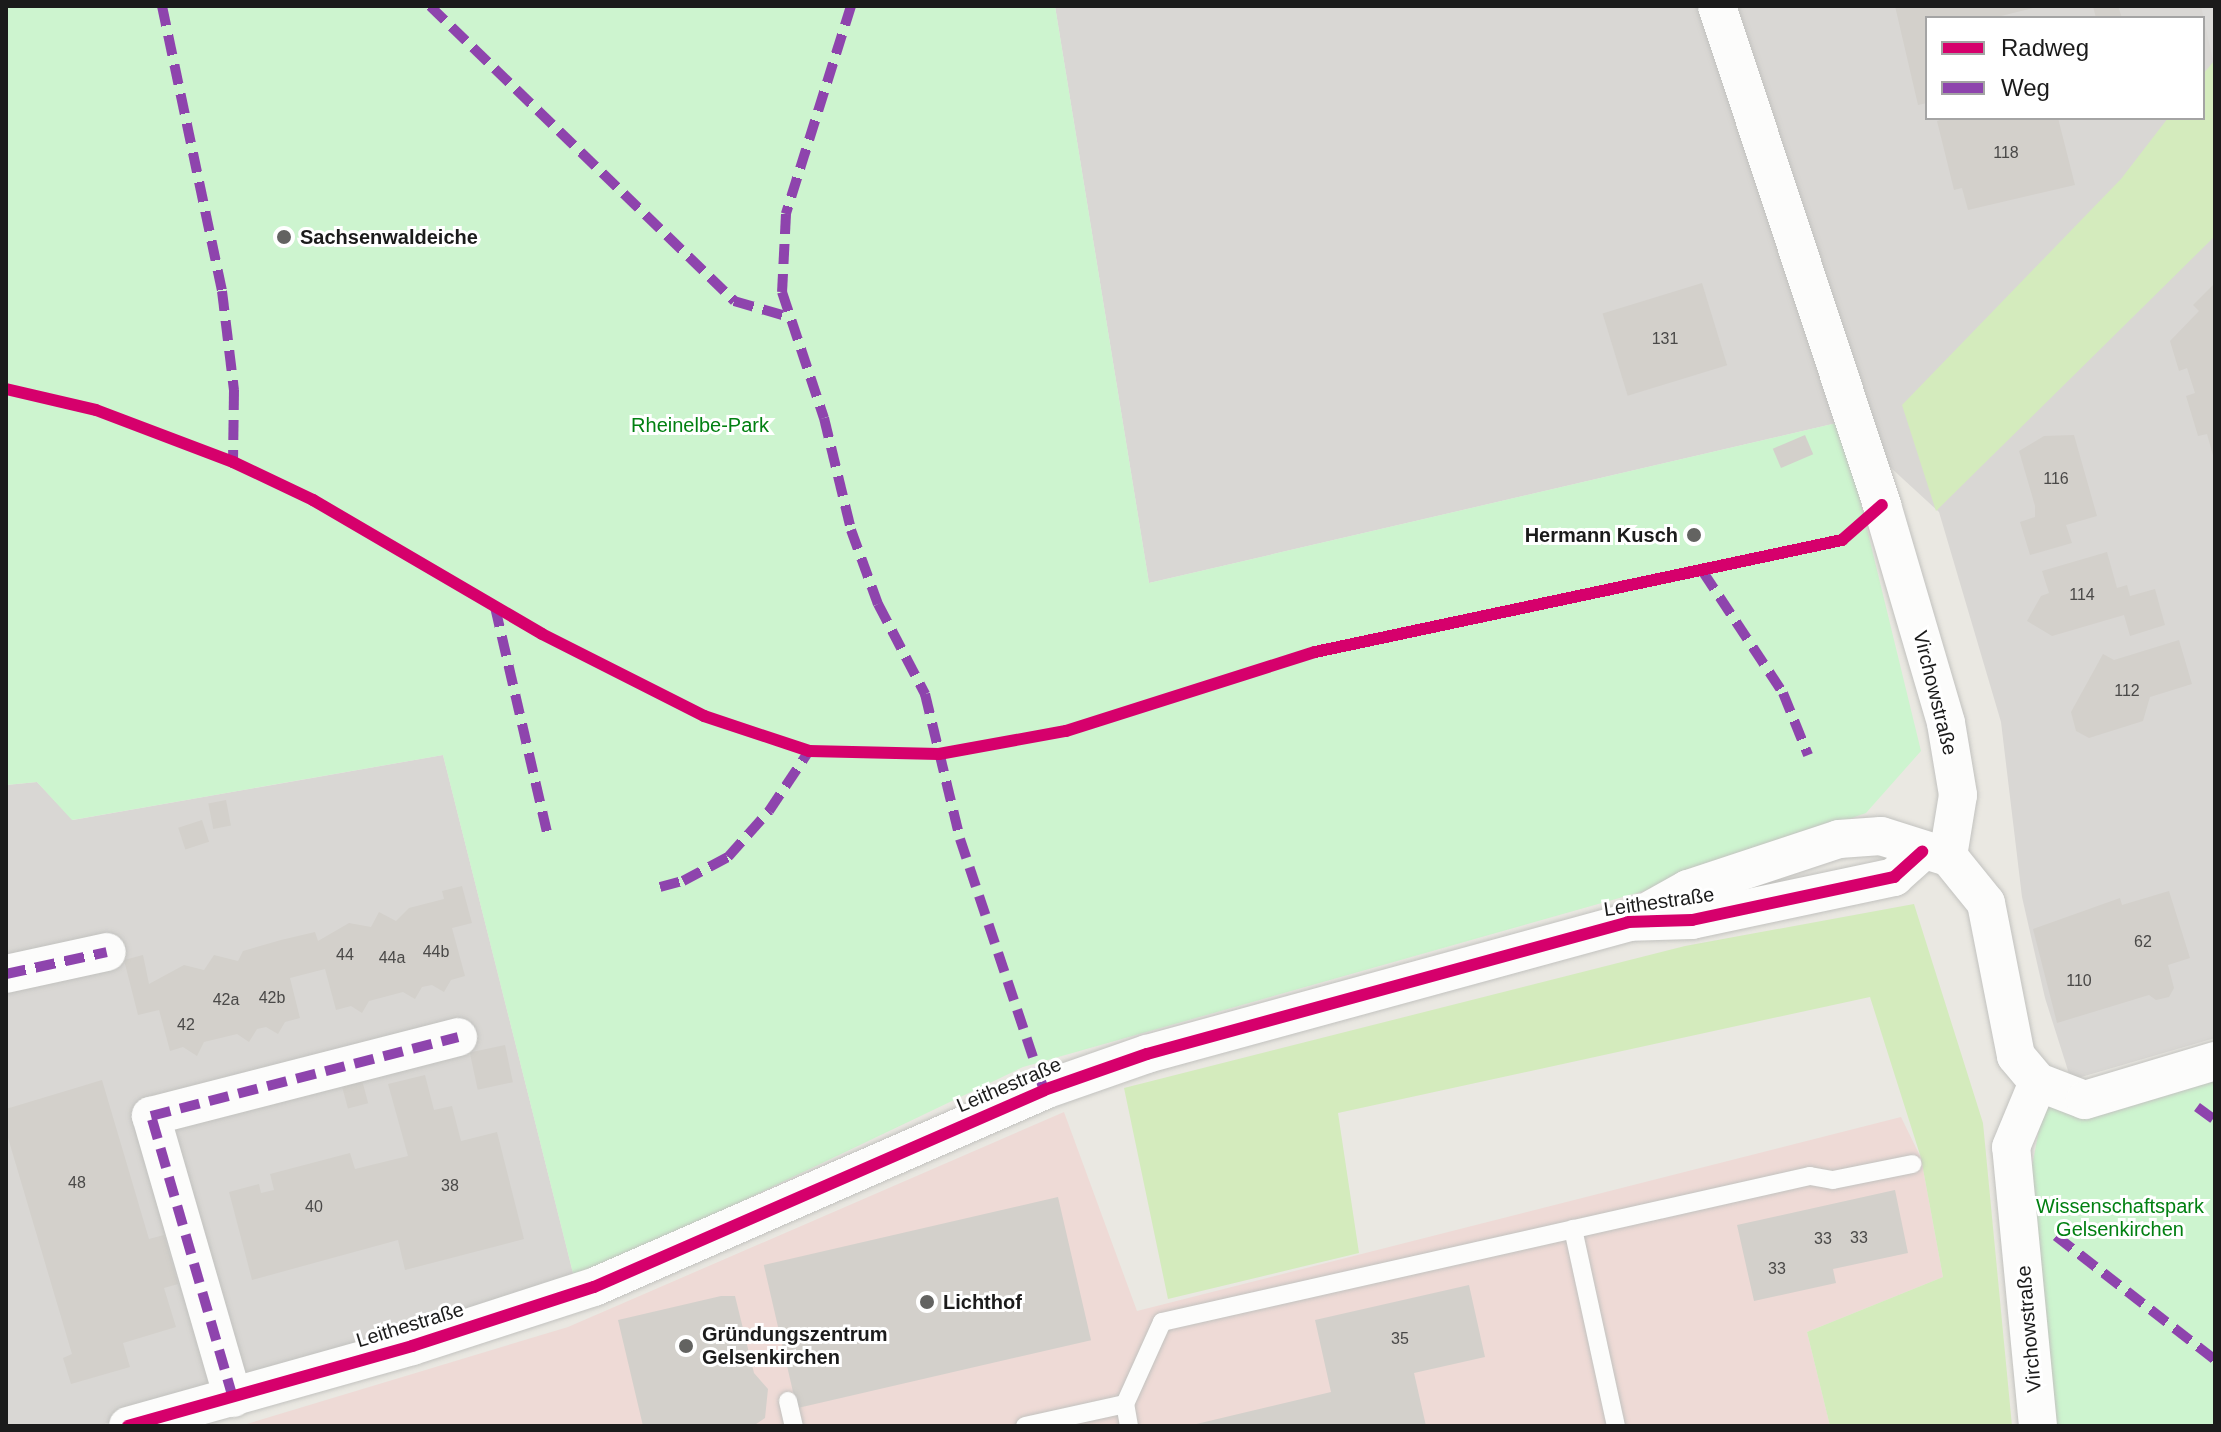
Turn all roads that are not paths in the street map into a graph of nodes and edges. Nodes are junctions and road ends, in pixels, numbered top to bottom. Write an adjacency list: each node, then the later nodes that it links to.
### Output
1 (1717, 6): 2 (street, Virchowstraße)
2 (1935, 854): 7 (street); 10 (street, Leithestraße)
3 (107, 952): 4 (street)
4 (6, 974)
5 (458, 1037): 10 (street)
6 (2215, 1061): 7 (street)
7 (2038, 1082): 18 (street, Virchowstraße)
8 (1912, 1164): 9 (lane)
9 (1573, 1229): 12 (lane); 17 (lane)
10 (233, 1398): 13 (street, Leithestraße)
11 (788, 1401): 14 (lane)
12 (1125, 1404): 15 (lane); 16 (lane)
13 (128, 1426)
14 (794, 1426)
15 (1025, 1426)
16 (1129, 1426)
17 (1616, 1426)
18 (2038, 1426)

